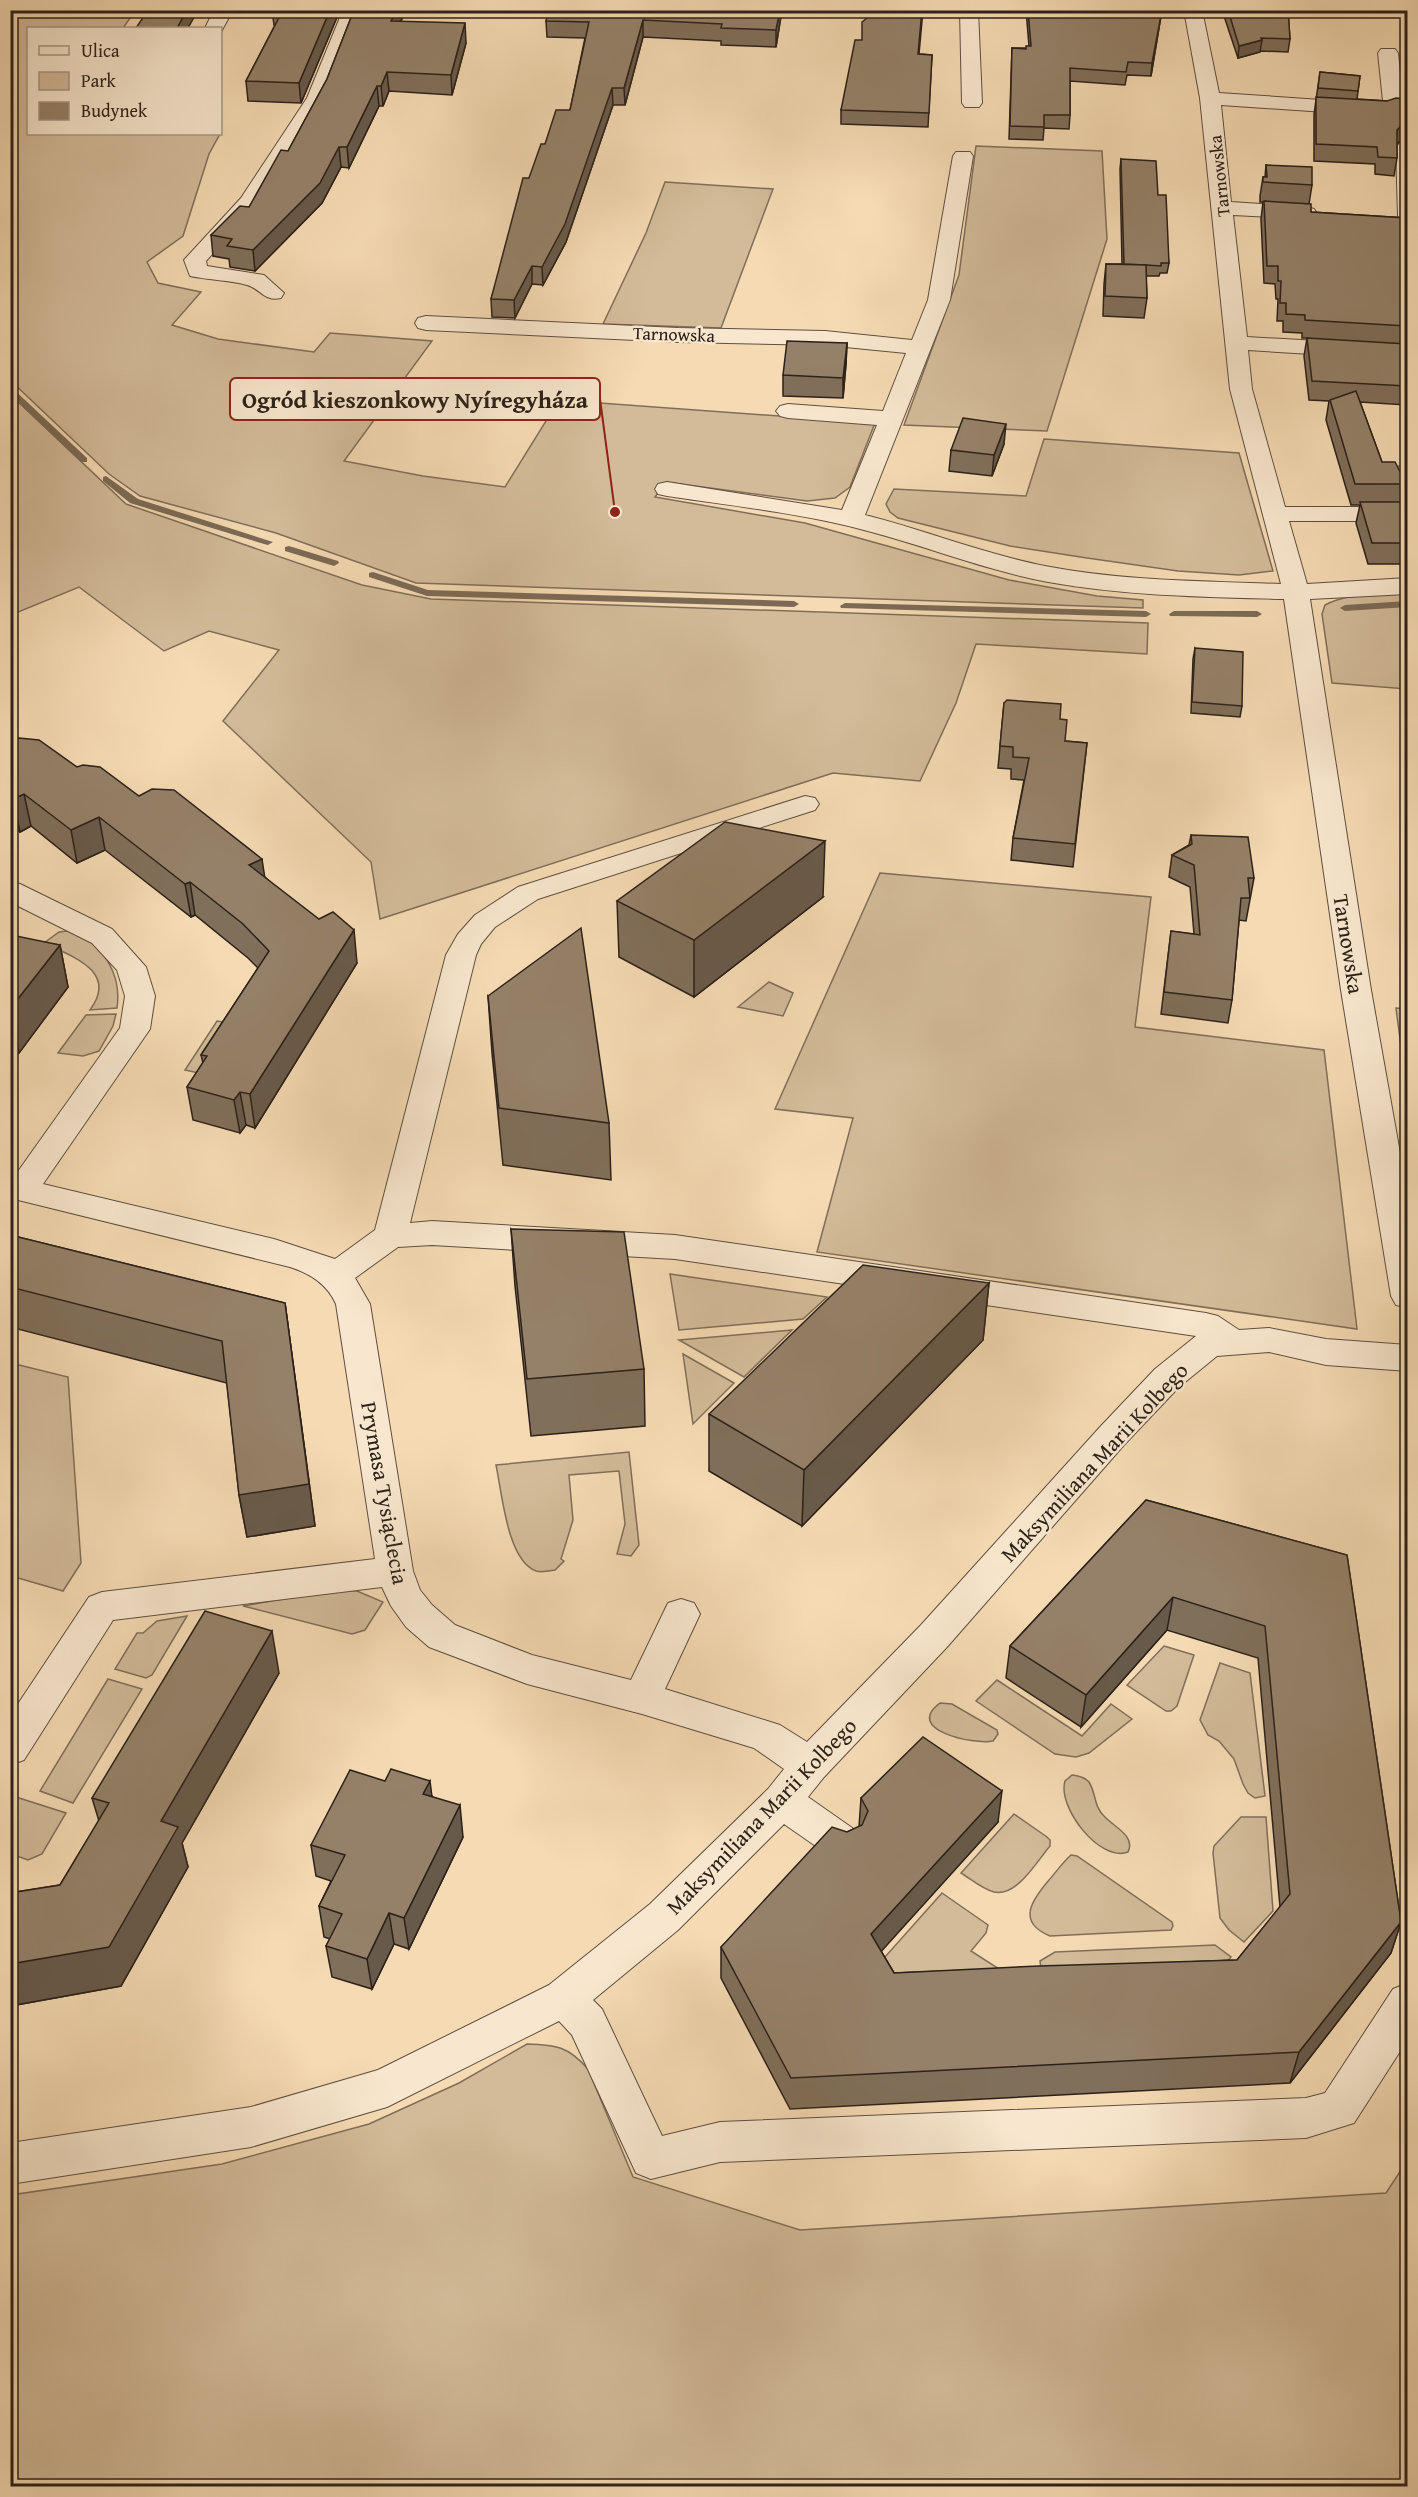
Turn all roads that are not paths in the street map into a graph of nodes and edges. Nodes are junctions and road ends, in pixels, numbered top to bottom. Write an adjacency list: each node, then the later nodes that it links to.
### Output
1 (224, 10): 5 (street)
2 (352, 10): 15 (street)
3 (969, 10): 8 (street)
4 (1193, 10): 7 (street, Tarnowska)
5 (215, 27)
6 (1388, 53): 7 (street)
7 (1210, 98): 11 (street, Tarnowska)
8 (972, 103)
9 (1406, 147): 14 (street)
10 (963, 156): 18 (street)
11 (1222, 208): 12 (street); 17 (street, Tarnowska)
12 (1326, 215)
13 (1384, 218): 14 (street)
14 (1407, 218)
15 (273, 293)
16 (426, 323): 18 (street, Tarnowska)
17 (1236, 343): 19 (street); 26 (street, Tarnowska)
18 (920, 348): 21 (street)
19 (1407, 352)
20 (788, 411): 21 (street)
21 (891, 419): 27 (street)
22 (1407, 473): 24 (street)
23 (667, 489): 27 (street)
24 (1407, 491)
25 (1407, 513): 26 (street)
26 (1275, 514): 29 (street, Tarnowska)
27 (851, 519): 29 (street)
28 (1407, 586): 29 (street)
29 (1296, 592): 35 (street, Tarnowska)
30 (805, 804): 33 (street)
31 (10, 890): 32 (street)
32 (16, 1188): 34 (street)
33 (390, 1236): 34 (street); 36 (street)
34 (336, 1275): 38 (street, Prymasa Tysiąclecia)
35 (1407, 1296)
36 (1231, 1341): 37 (street, Maksymiliana Marii Kolbego); 42 (street, Maksymiliana Marii Kolbego)
37 (1407, 1359)
38 (395, 1571): 40 (street, Prymasa Tysiąclecia); 41 (street)
39 (681, 1614): 40 (street)
40 (642, 1698): 42 (street, Prymasa Tysiąclecia)
41 (10, 1749)
42 (810, 1765): 43 (street, Maksymiliana Marii Kolbego)
43 (782, 1801): 44 (street); 45 (street, Maksymiliana Marii Kolbego)
44 (844, 1844)
45 (564, 1998): 46 (street); 47 (street, Maksymiliana Marii Kolbego)
46 (1407, 2002)
47 (10, 2164)

